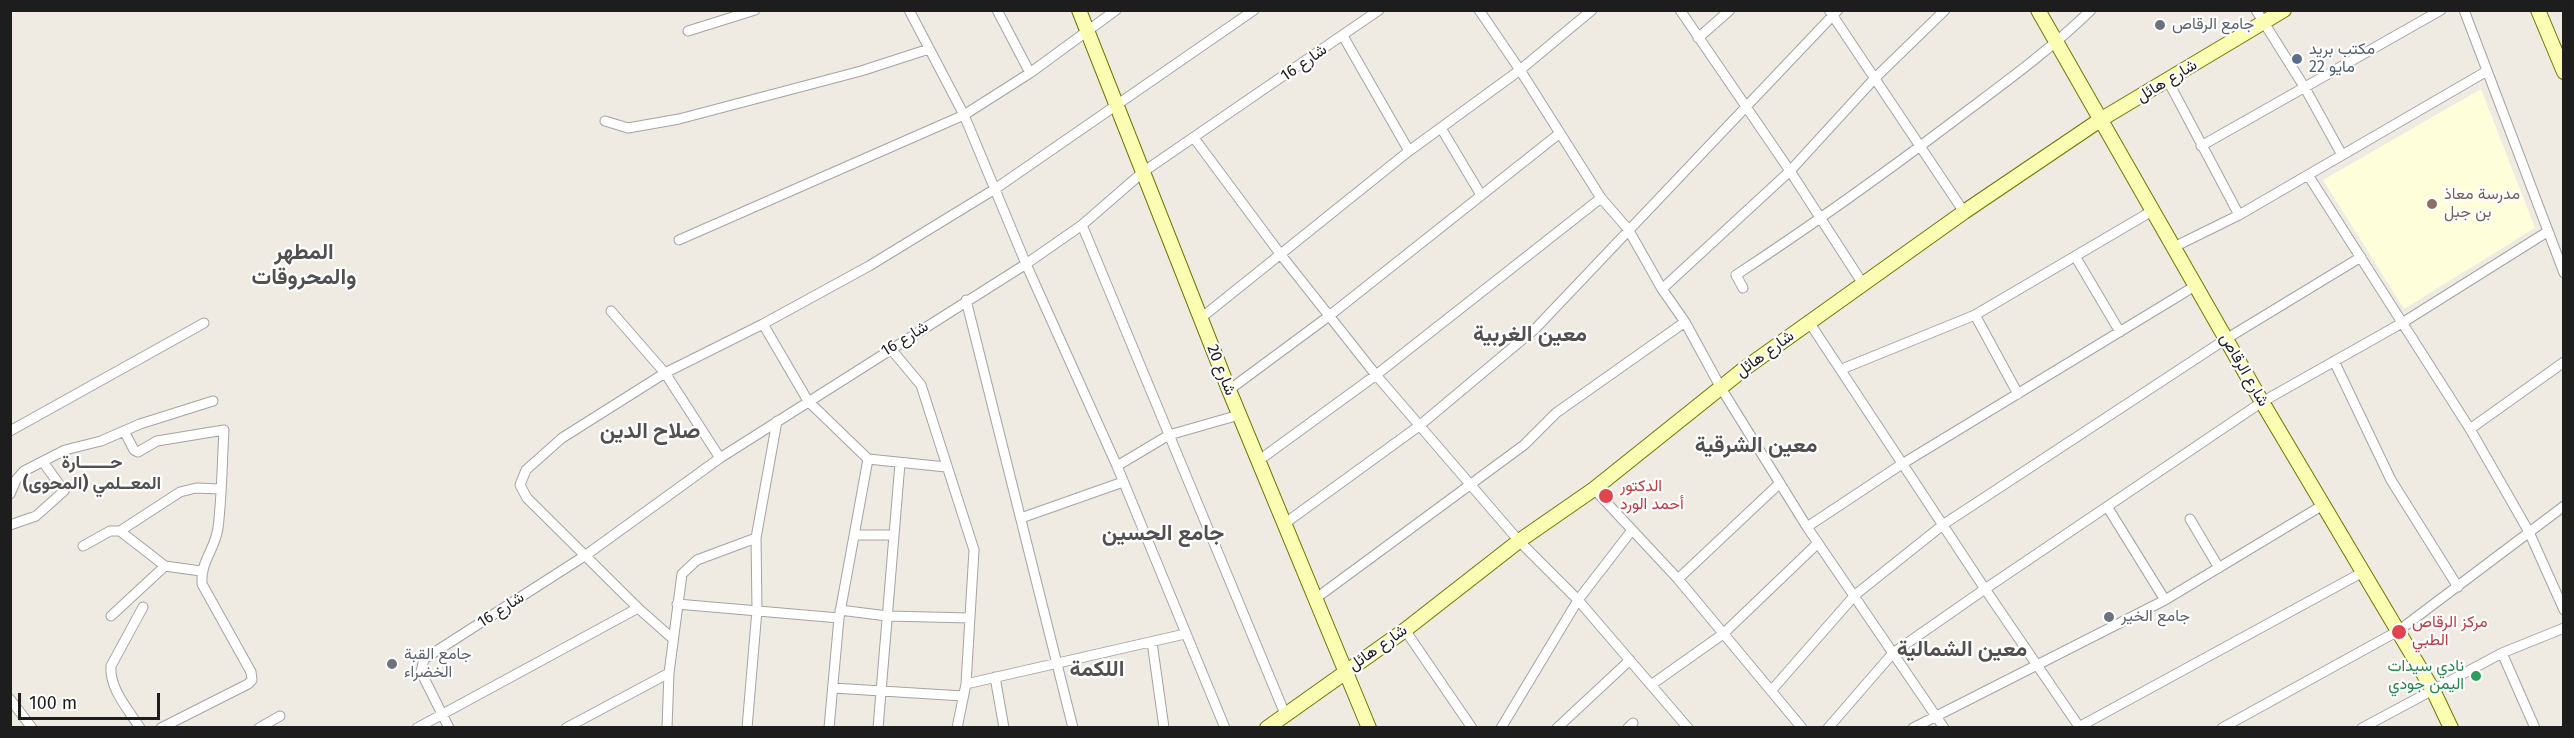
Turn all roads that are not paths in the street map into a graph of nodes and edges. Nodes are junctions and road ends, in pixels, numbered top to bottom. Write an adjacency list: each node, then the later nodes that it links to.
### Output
1 (755, 10): 22 (street)
2 (909, 10): 27 (street)
3 (997, 10): 32 (street)
4 (1079, 10): 23 (street, شارع 20)
5 (1116, 10): 23 (street)
6 (1254, 10): 36 (street)
7 (1379, 10): 24 (street, شارع 16)
8 (1479, 10): 29 (street)
9 (1592, 10): 29 (street)
10 (1680, 10): 25 (street)
11 (1730, 10): 25 (street)
12 (1945, 10): 33 (street)
13 (2038, 10): 26 (street, شارع الرقاص)
14 (2091, 10): 26 (street)
15 (2284, 10): 21 (street, شارع هائل)
16 (2441, 10): 35 (street)
17 (2464, 10): 30 (street)
18 (2538, 10): 31 (street)
19 (2547, 10): 28 (street)
20 (1833, 12): 33 (street); 37 (street)
21 (2260, 16): 34 (street, شارع هائل); 35 (street)
22 (688, 31)
23 (1087, 31): 32 (street); 36 (street, شارع 20)
24 (1342, 36): 43 (street, شارع 16); 46 (street)
25 (1698, 38): 37 (street)
26 (2057, 43): 39 (street, شارع الرقاص); 45 (street)
27 (929, 49): 38 (street); 40 (street)
28 (2564, 51)
29 (1520, 70): 41 (street); 42 (street)
30 (2487, 71): 47 (street); 60 (street)
31 (2564, 72)
32 (1030, 73): 38 (street)
33 (1875, 78): 45 (street); 48 (street)
34 (2168, 81): 39 (street, شارع هائل); 44 (street)
35 (2305, 88): 44 (street); 47 (street)
36 (1115, 105): 49 (street, شارع 20); 51 (street)
37 (1744, 108): 48 (street); 59 (street)
38 (964, 115): 51 (street); 61 (street)
39 (2100, 120): 54 (street, شارع الرقاص); 55 (street, شارع هائل)
40 (605, 121)
41 (1441, 128): 46 (street); 52 (street)
42 (1560, 133): 52 (street); 53 (street)
43 (1194, 138): 49 (street, شارع 16); 63 (street)
44 (2201, 146): 56 (street)
45 (1920, 147): 55 (street); 57 (street)
46 (1409, 151): 63 (street)
47 (2342, 155): 50 (street)
48 (1790, 171): 57 (street); 71 (street)
49 (1143, 172): 58 (street, شارع 16); 76 (street, شارع 20)
50 (2308, 175): 56 (street); 65 (street)
51 (995, 189): 66 (street); 81 (street)
52 (1481, 195): 75 (street)
53 (1601, 198): 59 (street); 89 (street)
54 (2152, 211): 62 (street, شارع الرقاص); 64 (street)
55 (1964, 213): 68 (street, شارع هائل)
56 (2239, 215): 62 (street)
57 (1821, 219): 68 (street); 70 (street)
58 (1082, 225): 66 (street, شارع 16); 102 (street)
59 (1628, 230): 71 (street); 98 (street)
60 (2547, 232): 67 (street); 79 (street)
61 (679, 240)
62 (2174, 247): 69 (street, شارع الرقاص)
63 (1281, 255): 75 (street); 76 (street)
64 (2075, 256): 74 (street); 82 (street)
65 (2361, 257): 79 (street); 83 (street)
66 (1026, 264): 72 (street, شارع 16); 109 (street)
67 (2564, 273)
68 (1863, 284): 78 (street, شارع هائل)
69 (2195, 286): 82 (street); 83 (street, شارع الرقاص)
70 (1743, 288)
71 (1662, 289): 77 (street)
72 (966, 300): 84 (street, شارع 16); 120 (street)
73 (611, 311): 88 (street)
74 (1975, 315): 87 (street); 92 (street)
75 (1329, 316): 89 (street); 91 (street)
76 (1201, 318): 91 (street, شارع 20)
77 (1685, 322): 90 (street); 113 (street)
78 (1809, 322): 87 (street); 90 (street, شارع هائل)
79 (2402, 322): 85 (street); 99 (street)
80 (204, 323): 101 (street)
81 (763, 324): 88 (street); 94 (street)
82 (2120, 332): 92 (street)
83 (2226, 339): 95 (street, شارع الرقاص); 123 (street)
84 (890, 348): 94 (street, شارع 16); 110 (street)
85 (2334, 361): 95 (street); 141 (street)
86 (2564, 362): 99 (street)
87 (1842, 369): 108 (street)
88 (665, 374): 103 (street); 135 (street)
89 (1376, 375): 98 (street); 105 (street)
90 (1721, 388): 112 (street); 115 (street, شارع هائل)
91 (1229, 390): 96 (street, شارع 20)
92 (2018, 394): 108 (street)
93 (213, 401): 100 (street)
94 (808, 401): 97 (street, شارع 16); 104 (street)
95 (2262, 402): 117 (street, شارع الرقاص); 119 (street)
96 (1239, 415): 102 (street); 105 (street, شارع 20)
97 (777, 421): 103 (street, شارع 16); 131 (street)
98 (1419, 426): 113 (street); 122 (street)
99 (2470, 429): 128 (street)
100 (124, 430): 106 (street); 114 (street)
101 (10, 431)
102 (1169, 435): 109 (street); 180 (street)
103 (720, 458): 135 (street, شارع 16)
104 (868, 459): 107 (street); 129 (street)
105 (1258, 461): 122 (street, شارع 20)
106 (43, 462): 116 (street); 124 (street)
107 (900, 463): 110 (street); 130 (street)
108 (1902, 464): 123 (street); 125 (street)
109 (1116, 466): 111 (street)
110 (946, 468): 155 (street)
111 (1123, 482): 120 (street); 159 (street)
112 (1780, 483): 125 (street); 140 (street)
113 (1470, 485): 132 (street); 144 (street)
114 (220, 489): 127 (street); 138 (street)
115 (1594, 489): 126 (street); 132 (street, شارع هائل)
116 (10, 495)
117 (2323, 505): 137 (street); 139 (street, شارع الرقاص)
118 (2564, 506): 128 (street)
119 (2108, 508): 142 (street); 146 (street)
120 (1021, 518): 166 (street)
121 (2190, 519): 137 (street)
122 (1284, 524): 144 (street, شارع 20)
123 (1944, 524): 142 (street); 143 (street)
124 (10, 525)
125 (1807, 526): 133 (street)
126 (1632, 530): 140 (street); 145 (street)
127 (120, 531): 134 (street); 136 (street)
128 (2529, 532): 141 (street); 151 (street)
129 (854, 535): 130 (street); 152 (street)
130 (894, 535): 154 (street)
131 (756, 538): 147 (street); 150 (street)
132 (1519, 541): 145 (street); 157 (street, شارع هائل)
133 (1818, 543): 143 (street); 160 (street)
134 (83, 546)
135 (586, 555): 149 (street); 179 (street, شارع 16)
136 (165, 566): 138 (street); 153 (street)
137 (2218, 568): 146 (street)
138 (201, 571): 186 (street)
139 (2363, 572): 158 (street, شارع الرقاص); 183 (street)
140 (1678, 579): 160 (street)
141 (2458, 587): 158 (street)
142 (1985, 589): 163 (street); 167 (street)
143 (1855, 595): 163 (street); 174 (street)
144 (1315, 599): 168 (street, شارع 20)
145 (1578, 600): 165 (street); 203 (street)
146 (2165, 600): 167 (street)
147 (677, 604): 150 (street); 161 (street)
148 (143, 607): 185 (street)
149 (638, 608): 161 (street); 179 (street)
150 (757, 610): 152 (street); 192 (street)
151 (2564, 610)
152 (839, 614): 154 (street); 173 (street)
153 (111, 616)
154 (887, 616): 155 (street); 176 (street)
155 (970, 618): 171 (street)
156 (2564, 628): 164 (street)
157 (1405, 630): 168 (street, شارع هائل); 202 (street)
158 (2397, 631): 175 (street, شارع الرقاص); 210 (street)
159 (1185, 634): 162 (street); 199 (street)
160 (1723, 634): 172 (street); 174 (street)
161 (673, 639): 169 (street)
162 (1152, 642): 166 (street); 198 (street)
163 (1893, 652): 182 (street); 207 (street)
164 (2502, 653): 175 (street); 213 (street)
165 (1630, 660): 172 (street); 204 (street)
166 (1057, 663): 170 (street); 197 (street)
167 (2037, 665): 182 (street); 183 (street)
168 (1345, 671): 180 (street, شارع هائل); 201 (street, شارع 20)
169 (669, 673): 190 (street); 191 (street)
170 (995, 677): 171 (street); 196 (street)
171 (966, 684): 177 (street)
172 (1652, 685): 205 (street)
173 (833, 688): 176 (street); 193 (street)
174 (1771, 690): 206 (street)
175 (2433, 690): 211 (street); 212 (street, شارع الرقاص)
176 (881, 691): 177 (street); 194 (street)
177 (963, 696): 195 (street)
178 (10, 699): 184 (street)
179 (442, 714): 188 (street); 189 (street)
180 (1285, 714): 200 (street, شارع هائل)
181 (280, 716): 187 (street)
182 (1936, 716): 208 (street); 209 (street)
183 (2079, 727)
184 (32, 728)
185 (140, 728)
186 (161, 728)
187 (259, 728)
188 (417, 728)
189 (449, 728)
190 (566, 728)
191 (667, 728)
192 (747, 728)
193 (829, 728)
194 (878, 728)
195 (957, 728)
196 (1004, 728)
197 (1073, 728)
198 (1164, 728)
199 (1225, 728)
200 (1267, 728)
201 (1369, 728)
202 (1472, 728)
203 (1502, 728)
204 (1557, 728)
205 (1688, 728)
206 (1802, 728)
207 (1828, 728)
208 (1913, 728)
209 (1944, 728)
210 (2222, 728)
211 (2362, 728)
212 (2451, 728)
213 (2535, 728)

